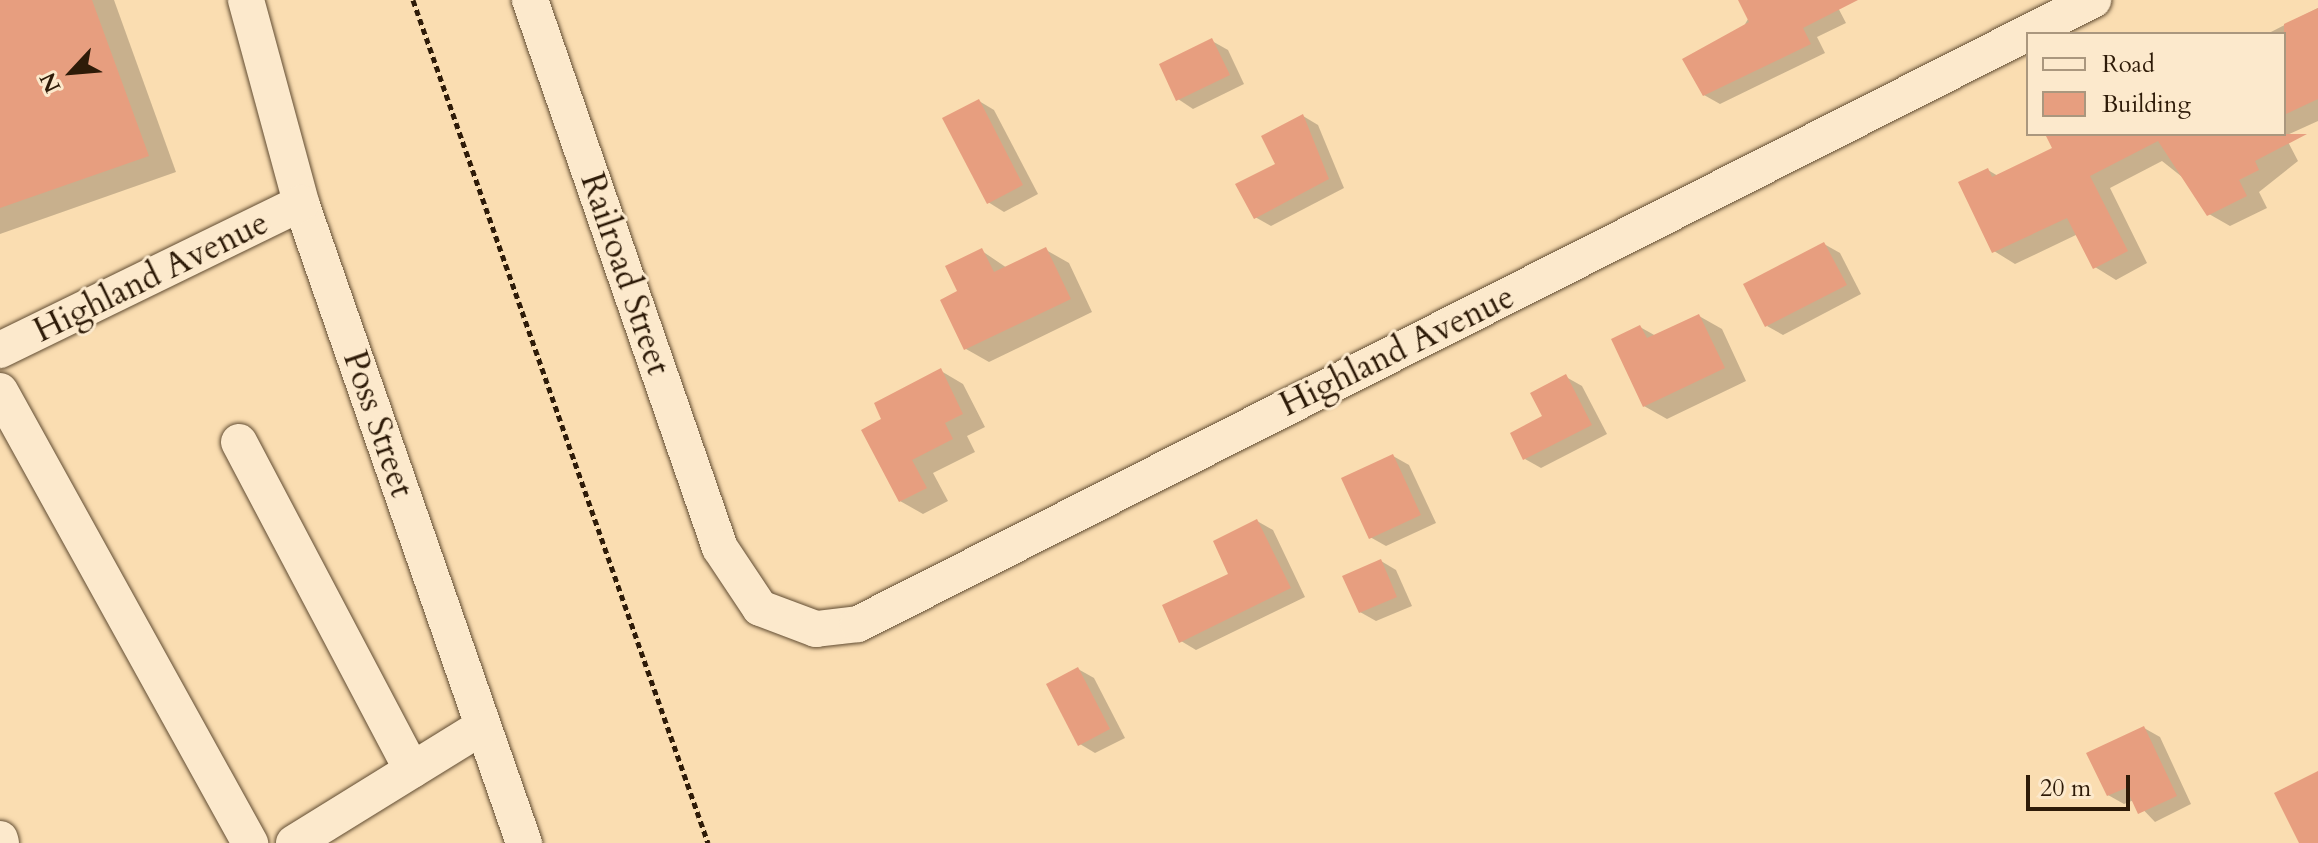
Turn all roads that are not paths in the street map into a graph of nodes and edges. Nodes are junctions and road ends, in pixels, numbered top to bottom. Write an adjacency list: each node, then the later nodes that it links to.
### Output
1 (246, 0): 5 (street, Poss Street)
2 (530, 0): 9 (street, Railroad Street)
3 (2093, 0): 4 (street, Highland Avenue)
4 (2028, 14): 9 (street, Highland Avenue)
5 (301, 203): 6 (street, Highland Avenue); 10 (street, Poss Street)
6 (0, 350)
7 (0, 391): 12 (street)
8 (239, 442): 11 (street)
9 (720, 548)
10 (480, 728): 11 (street); 14 (street, Poss Street)
11 (412, 770): 13 (street)
12 (250, 843)
13 (294, 843)
14 (524, 843)

